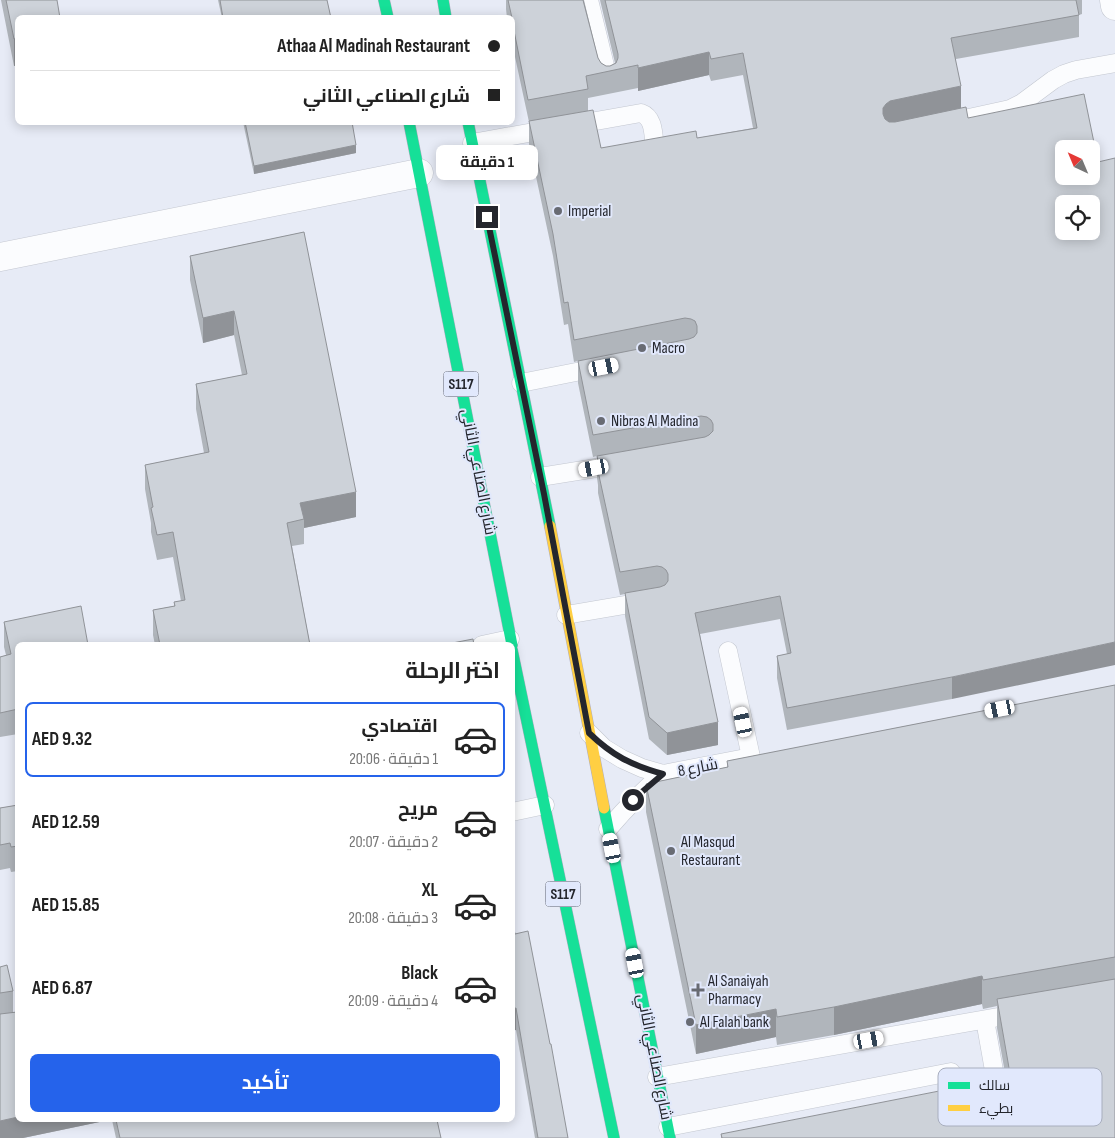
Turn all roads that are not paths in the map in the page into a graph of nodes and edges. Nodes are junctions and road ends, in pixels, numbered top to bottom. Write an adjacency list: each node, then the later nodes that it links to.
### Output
1 (384, 0): 6 (main road)
2 (442, 0): 7 (main road)
3 (589, 0): 9 (lane)
4 (1114, 0): 5 (street)
5 (1115, 6)
6 (387, 15)
7 (445, 15)
8 (1115, 63): 12 (lane)
9 (608, 78)
10 (410, 125): 15 (main road, شارع الصناعي الثاني / S117)
11 (469, 125): 13 (main road, شارع الصناعي الثاني)
12 (929, 126)
13 (472, 143): 14 (lane); 18 (main road, شارع الصناعي الثاني)
14 (655, 149)
15 (420, 173): 16 (street); 23 (main road, شارع الصناعي الثاني / S117)
16 (0, 257)
17 (614, 365): 18 (lane)
18 (521, 383): 20 (main road, شارع الصناعي الثاني)
19 (636, 461): 20 (lane)
20 (540, 478): 22 (main road, شارع الصناعي الثاني)
21 (658, 599): 22 (lane)
22 (566, 615): 26 (main road, شارع الصناعي الثاني)
23 (511, 642)
24 (728, 651): 28 (lane)
25 (515, 660): 30 (main road, شارع الصناعي الثاني / S117)
26 (589, 733): 29 (lane, شارع 8); 32 (main road, شارع الصناعي الثاني)
27 (770, 754): 28 (lane, شارع 8)
28 (751, 757): 29 (lane, شارع 8)
29 (663, 774): 32 (lane, شارع 8)
30 (545, 805): 31 (lane); 39 (main road, شارع الصناعي الثاني / S117)
31 (515, 811)
32 (608, 829): 37 (main road, شارع الصناعي الثاني)
33 (1041, 1010): 34 (lane)
34 (985, 1020): 35 (lane); 37 (lane)
35 (994, 1068)
36 (938, 1075): 38 (lane)
37 (658, 1077): 38 (main road, شارع الصناعي الثاني)
38 (669, 1132)
39 (614, 1138)

